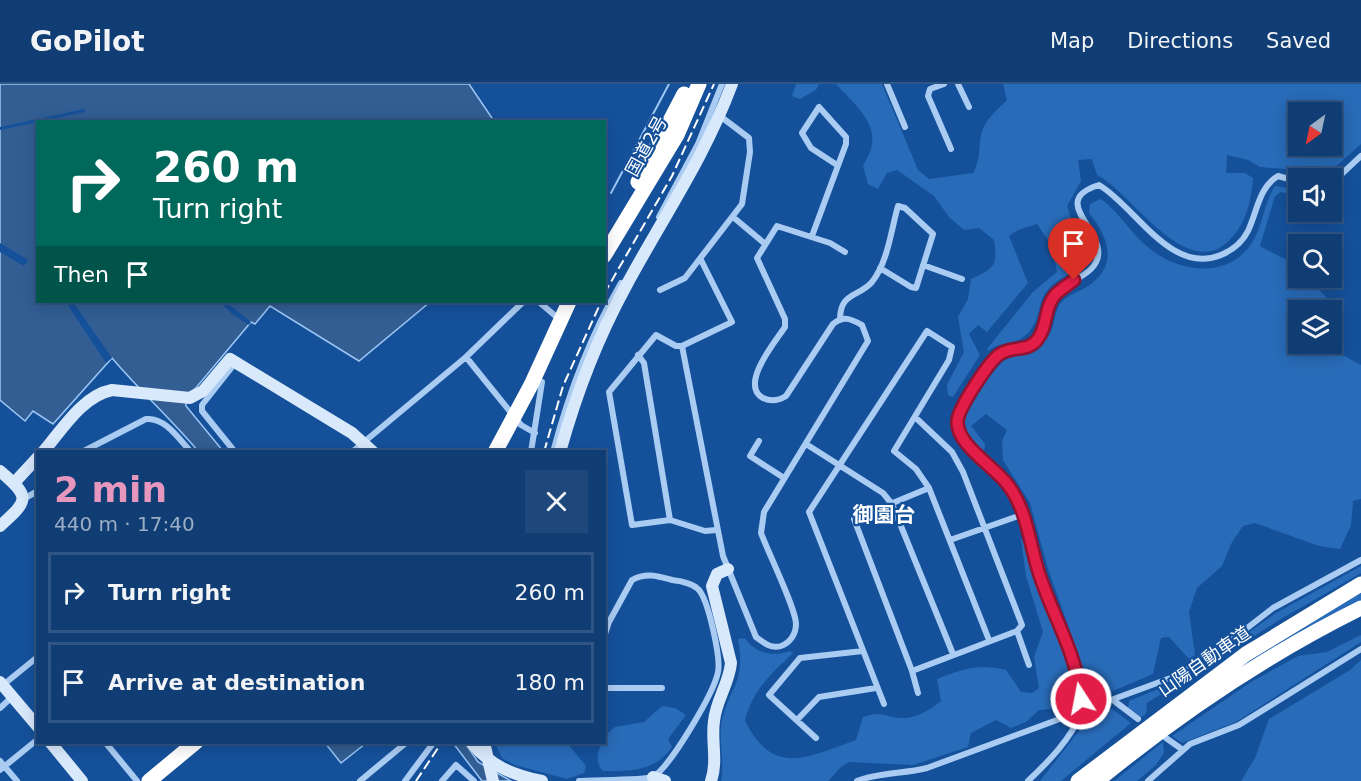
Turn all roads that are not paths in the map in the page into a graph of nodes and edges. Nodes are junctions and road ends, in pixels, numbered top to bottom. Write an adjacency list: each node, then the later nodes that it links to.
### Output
1 (688, 84): 18 (highway, 国道2号)
2 (699, 84): 22 (highway, 国道2号)
3 (722, 84): 54 (street)
4 (732, 84): 10 (street)
5 (887, 84): 11 (street)
6 (944, 84): 8 (street)
7 (958, 84): 9 (street)
8 (929, 87): 12 (street)
9 (969, 107)
10 (720, 116): 17 (street); 55 (street)
11 (905, 127)
12 (951, 149)
13 (1361, 156): 15 (street)
14 (837, 165): 14 (street); 19 (street)
15 (1342, 174)
16 (1288, 179): 65 (street)
17 (733, 218): 20 (street); 23 (street)
18 (606, 236)
19 (812, 236): 20 (street); 21 (street)
20 (764, 243): 32 (street)
21 (845, 252)
22 (606, 253)
23 (701, 260): 27 (street); 34 (street)
24 (923, 265): 25 (street); 25 (street); 26 (street)
25 (880, 268): 32 (street)
26 (962, 279)
27 (660, 290)
28 (521, 303): 36 (street)
29 (540, 303): 33 (street)
30 (569, 303): 33 (highway)
31 (579, 303): 38 (highway)
32 (840, 318): 44 (street)
33 (561, 320): 40 (highway)
34 (682, 346): 35 (street); 69 (street)
35 (638, 355): 66 (street); 66 (street)
36 (466, 357): 40 (street); 42 (street)
37 (237, 361): 42 (street); 45 (street); 48 (street)
38 (542, 382): 40 (highway); 41 (street)
39 (915, 417): 57 (street); 61 (street); 68 (street)
40 (518, 421): 41 (street); 51 (highway); 52 (highway)
41 (535, 433): 53 (street)
42 (364, 441): 49 (street); 50 (street)
43 (759, 441): 59 (street)
44 (806, 444): 57 (street); 59 (street)
45 (45, 450)
46 (86, 450): 47 (street)
47 (189, 450)
48 (233, 450)
49 (354, 450)
50 (371, 450)
51 (496, 450)
52 (507, 450)
53 (531, 450)
54 (554, 450)
55 (561, 450)
56 (36, 459): 60 (street)
57 (840, 465): 64 (street); 79 (street)
58 (0, 471): 60 (street)
59 (784, 478): 72 (street)
60 (14, 483): 63 (street)
61 (929, 488): 64 (street); 70 (street)
62 (36, 492): 63 (street)
63 (25, 498): 67 (street)
64 (892, 504): 80 (street); 83 (street)
65 (1024, 514): 68 (street); 93 (street)
66 (670, 520): 69 (street)
67 (0, 526)
68 (984, 527): 70 (street); 76 (street)
69 (716, 530): 72 (street)
70 (950, 540): 77 (street)
71 (1361, 560): 90 (street)
72 (728, 569): 126 (street)
73 (1361, 584): 129 (highway, 山陽自動車道)
74 (1361, 608): 130 (highway, 山陽自動車道)
75 (606, 630): 111 (street)
76 (1017, 631): 77 (street); 82 (street)
77 (988, 640): 80 (street)
78 (1361, 649): 109 (street)
79 (863, 651): 87 (street); 95 (street)
80 (953, 654): 83 (street)
81 (36, 660): 84 (street)
82 (1029, 665)
83 (912, 671): 88 (street)
84 (1, 683): 89 (street)
85 (606, 688): 86 (street)
86 (662, 688)
87 (876, 688): 91 (street); 95 (street)
88 (918, 693)
89 (12, 697): 92 (street); 96 (street)
90 (1113, 700): 93 (street); 94 (street)
91 (884, 704)
92 (0, 708)
93 (1082, 711): 127 (street); 128 (street)
94 (1138, 719)
95 (797, 720): 97 (street)
96 (36, 726)
97 (816, 738)
98 (1166, 738): 109 (street)
99 (36, 740): 110 (street)
100 (52, 744): 113 (street)
101 (107, 744): 114 (street)
102 (194, 744): 115 (highway)
103 (208, 744): 116 (highway)
104 (405, 744): 117 (street)
105 (433, 744): 118 (street)
106 (473, 744): 123 (street, bridge)
107 (478, 744): 121 (street)
108 (484, 744): 122 (street)
109 (1183, 750): 131 (street)
110 (1, 766): 112 (street)
111 (653, 777): 124 (street); 125 (street)
112 (16, 781)
113 (82, 781)
114 (137, 781)
115 (149, 781)
116 (164, 781)
117 (360, 781)
118 (405, 781)
119 (442, 781): 120 (street)
120 (474, 781)
121 (488, 781)
122 (493, 781)
123 (542, 781)
124 (579, 781)
125 (665, 781)
126 (711, 781)
127 (857, 781)
128 (1029, 781)
129 (1078, 781)
130 (1097, 781)
131 (1148, 781)

